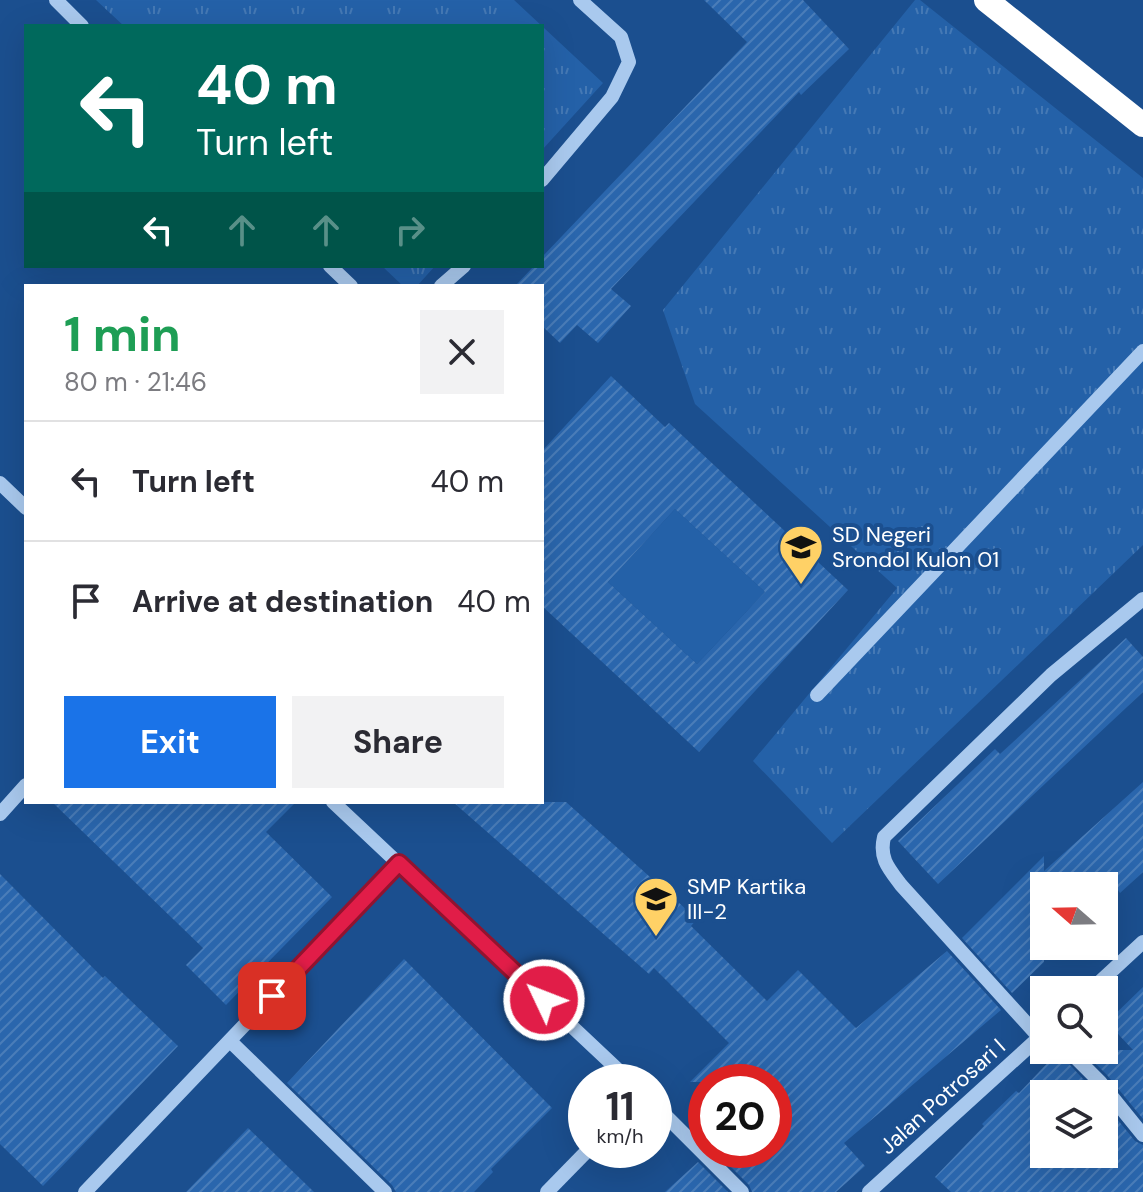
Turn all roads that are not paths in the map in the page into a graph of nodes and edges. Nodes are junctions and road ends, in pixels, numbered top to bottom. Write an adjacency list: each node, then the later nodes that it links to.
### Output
1 (56, 0): 4 (street)
2 (580, 0): 6 (street)
3 (986, 0): 5 (highway)
4 (80, 24)
5 (1143, 125)
6 (544, 178)
7 (332, 268): 9 (street)
8 (462, 268): 10 (street)
9 (349, 284)
10 (443, 284)
11 (1143, 351): 15 (street)
12 (0, 483): 13 (street)
13 (24, 506)
14 (1143, 599): 22 (street)
15 (817, 695)
16 (24, 787): 18 (street)
17 (335, 804): 19 (street)
18 (0, 814)
19 (399, 863): 23 (street); 25 (street)
20 (1143, 942): 21 (street)
21 (1106, 976)
22 (1030, 1023)
23 (230, 1041): 30 (street); 31 (street)
24 (1030, 1045): 34 (street, Jalan Potrosari I)
25 (612, 1064)
26 (1082, 1064): 28 (street)
27 (672, 1122): 33 (street)
28 (1143, 1135)
29 (570, 1168): 32 (street)
30 (85, 1192)
31 (385, 1192)
32 (547, 1192)
33 (742, 1192)
34 (869, 1192)

